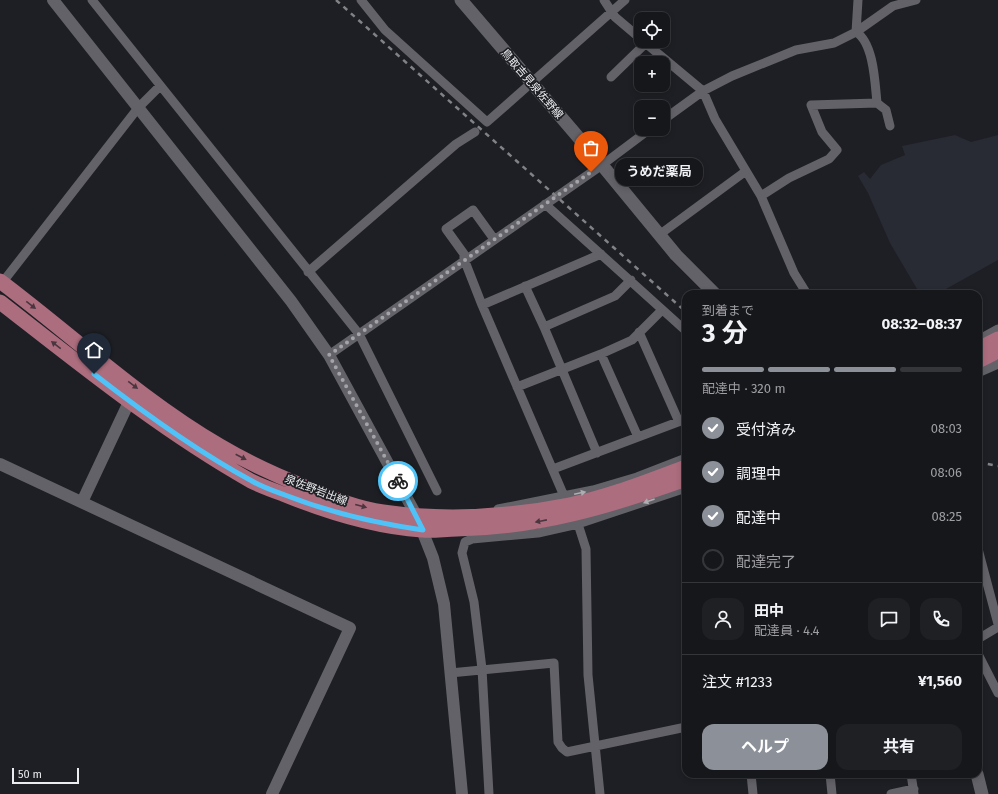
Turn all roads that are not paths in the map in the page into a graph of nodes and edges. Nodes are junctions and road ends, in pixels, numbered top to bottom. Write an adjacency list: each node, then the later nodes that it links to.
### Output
1 (53, 0): 19 (street)
2 (92, 0): 16 (street)
3 (361, 0): 15 (street)
4 (461, 0): 15 (main road, 鳥取吉見泉佐野線)
5 (604, 0): 9 (street)
6 (625, 0): 9 (street)
7 (858, 0): 10 (street)
8 (916, 0): 10 (street)
9 (612, 11): 11 (street); 15 (street)
10 (856, 32): 17 (street); 18 (street)
11 (634, 33)
12 (637, 48): 14 (street)
13 (651, 48): 17 (street)
14 (611, 77)
15 (530, 82): 24 (main road, 鳥取吉見泉佐野線)
16 (160, 86): 19 (street); 32 (street)
17 (703, 91): 20 (street); 25 (street)
18 (877, 103): 21 (street); 26 (street)
19 (138, 108): 34 (street); 51 (street)
20 (670, 115)
21 (890, 126)
22 (475, 132): 32 (street)
23 (641, 136): 24 (street)
24 (602, 165): 27 (street); 28 (main road, 鳥取吉見泉佐野線)
25 (746, 171): 26 (street); 28 (street)
26 (761, 196): 37 (street)
27 (545, 204): 29 (street); 30 (street)
28 (659, 235): 36 (main road, 鳥取吉見泉佐野線)
29 (494, 239): 31 (street); 31 (street)
30 (601, 254): 33 (street); 35 (street)
31 (464, 259): 39 (street); 45 (street)
32 (308, 272): 45 (street)
33 (631, 280): 40 (street); 41 (street)
34 (1, 282): 71 (main road, 泉佐野岩出線, one-way to 71)
35 (525, 286): 39 (street); 41 (street)
36 (711, 290)
37 (805, 290)
38 (0, 302): 57 (main road, 泉佐野岩出線, one-way to 38)
39 (482, 305): 56 (street)
40 (662, 310): 42 (street); 44 (street)
41 (544, 327): 54 (street)
42 (682, 328)
43 (998, 329): 46 (street)
44 (639, 332): 50 (street); 58 (street)
45 (359, 334): 51 (street); 68 (street)
46 (982, 338)
47 (998, 339): 48 (main road)
48 (982, 347)
49 (998, 351): 52 (main road)
50 (601, 354): 54 (street); 60 (street)
51 (329, 355): 71 (street)
52 (982, 359)
53 (998, 364): 55 (street)
54 (561, 369): 56 (street); 61 (street)
55 (982, 371)
56 (517, 387): 65 (street)
57 (129, 402): 70 (street); 74 (main road, 泉佐野岩出線)
58 (682, 418)
59 (682, 420): 60 (street)
60 (638, 436): 61 (street)
61 (597, 452): 65 (street)
62 (682, 459): 69 (street, one-way to 62)
63 (0, 464): 70 (street)
64 (682, 468): 72 (main road, 泉佐野岩出線)
65 (553, 469): 69 (street)
66 (682, 480): 74 (main road, 泉佐野岩出線, one-way to 74)
67 (682, 489): 73 (street, one-way to 73)
68 (437, 491)
69 (564, 496): 72 (street)
70 (82, 502): 90 (street)
71 (416, 515): 72 (main road, 泉佐野岩出線); 74 (street)
72 (460, 517)
73 (578, 524): 80 (street); 84 (street)
74 (423, 530): 81 (street)
75 (982, 564): 76 (street)
76 (998, 624)
77 (998, 627): 78 (street)
78 (982, 637)
79 (982, 662): 82 (street)
80 (482, 669): 81 (street); 84 (street); 92 (street)
81 (450, 673): 91 (street)
82 (998, 692)
83 (682, 728): 84 (street)
84 (596, 746): 93 (street)
85 (752, 778): 94 (street)
86 (830, 778): 95 (street)
87 (912, 778): 89 (street)
88 (978, 778): 97 (main road)
89 (914, 791): 96 (street)
90 (272, 794)
91 (462, 794)
92 (489, 794)
93 (600, 794)
94 (753, 794)
95 (832, 794)
96 (891, 794)
97 (982, 794)

